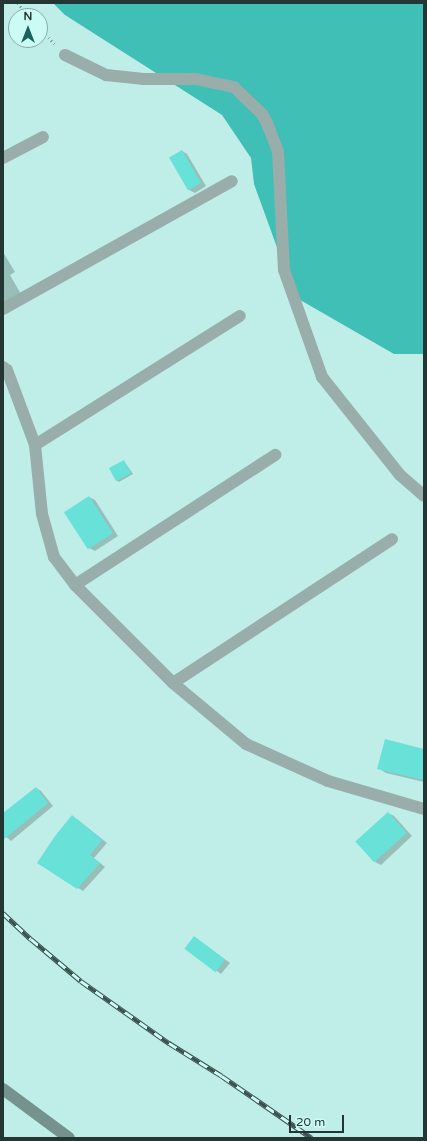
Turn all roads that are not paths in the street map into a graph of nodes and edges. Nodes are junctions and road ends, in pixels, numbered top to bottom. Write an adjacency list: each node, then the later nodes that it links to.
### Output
1 (65, 55): 10 (street)
2 (43, 137): 3 (street)
3 (3, 158)
4 (232, 181): 5 (street)
5 (3, 309)
6 (240, 316): 8 (street)
7 (4, 369): 8 (street)
8 (35, 445): 12 (street)
9 (276, 455): 12 (street)
10 (424, 496)
11 (392, 539): 13 (street)
12 (75, 585): 13 (street)
13 (173, 683): 14 (street)
14 (424, 809)
15 (3, 1089): 16 (main road)
16 (70, 1138)

